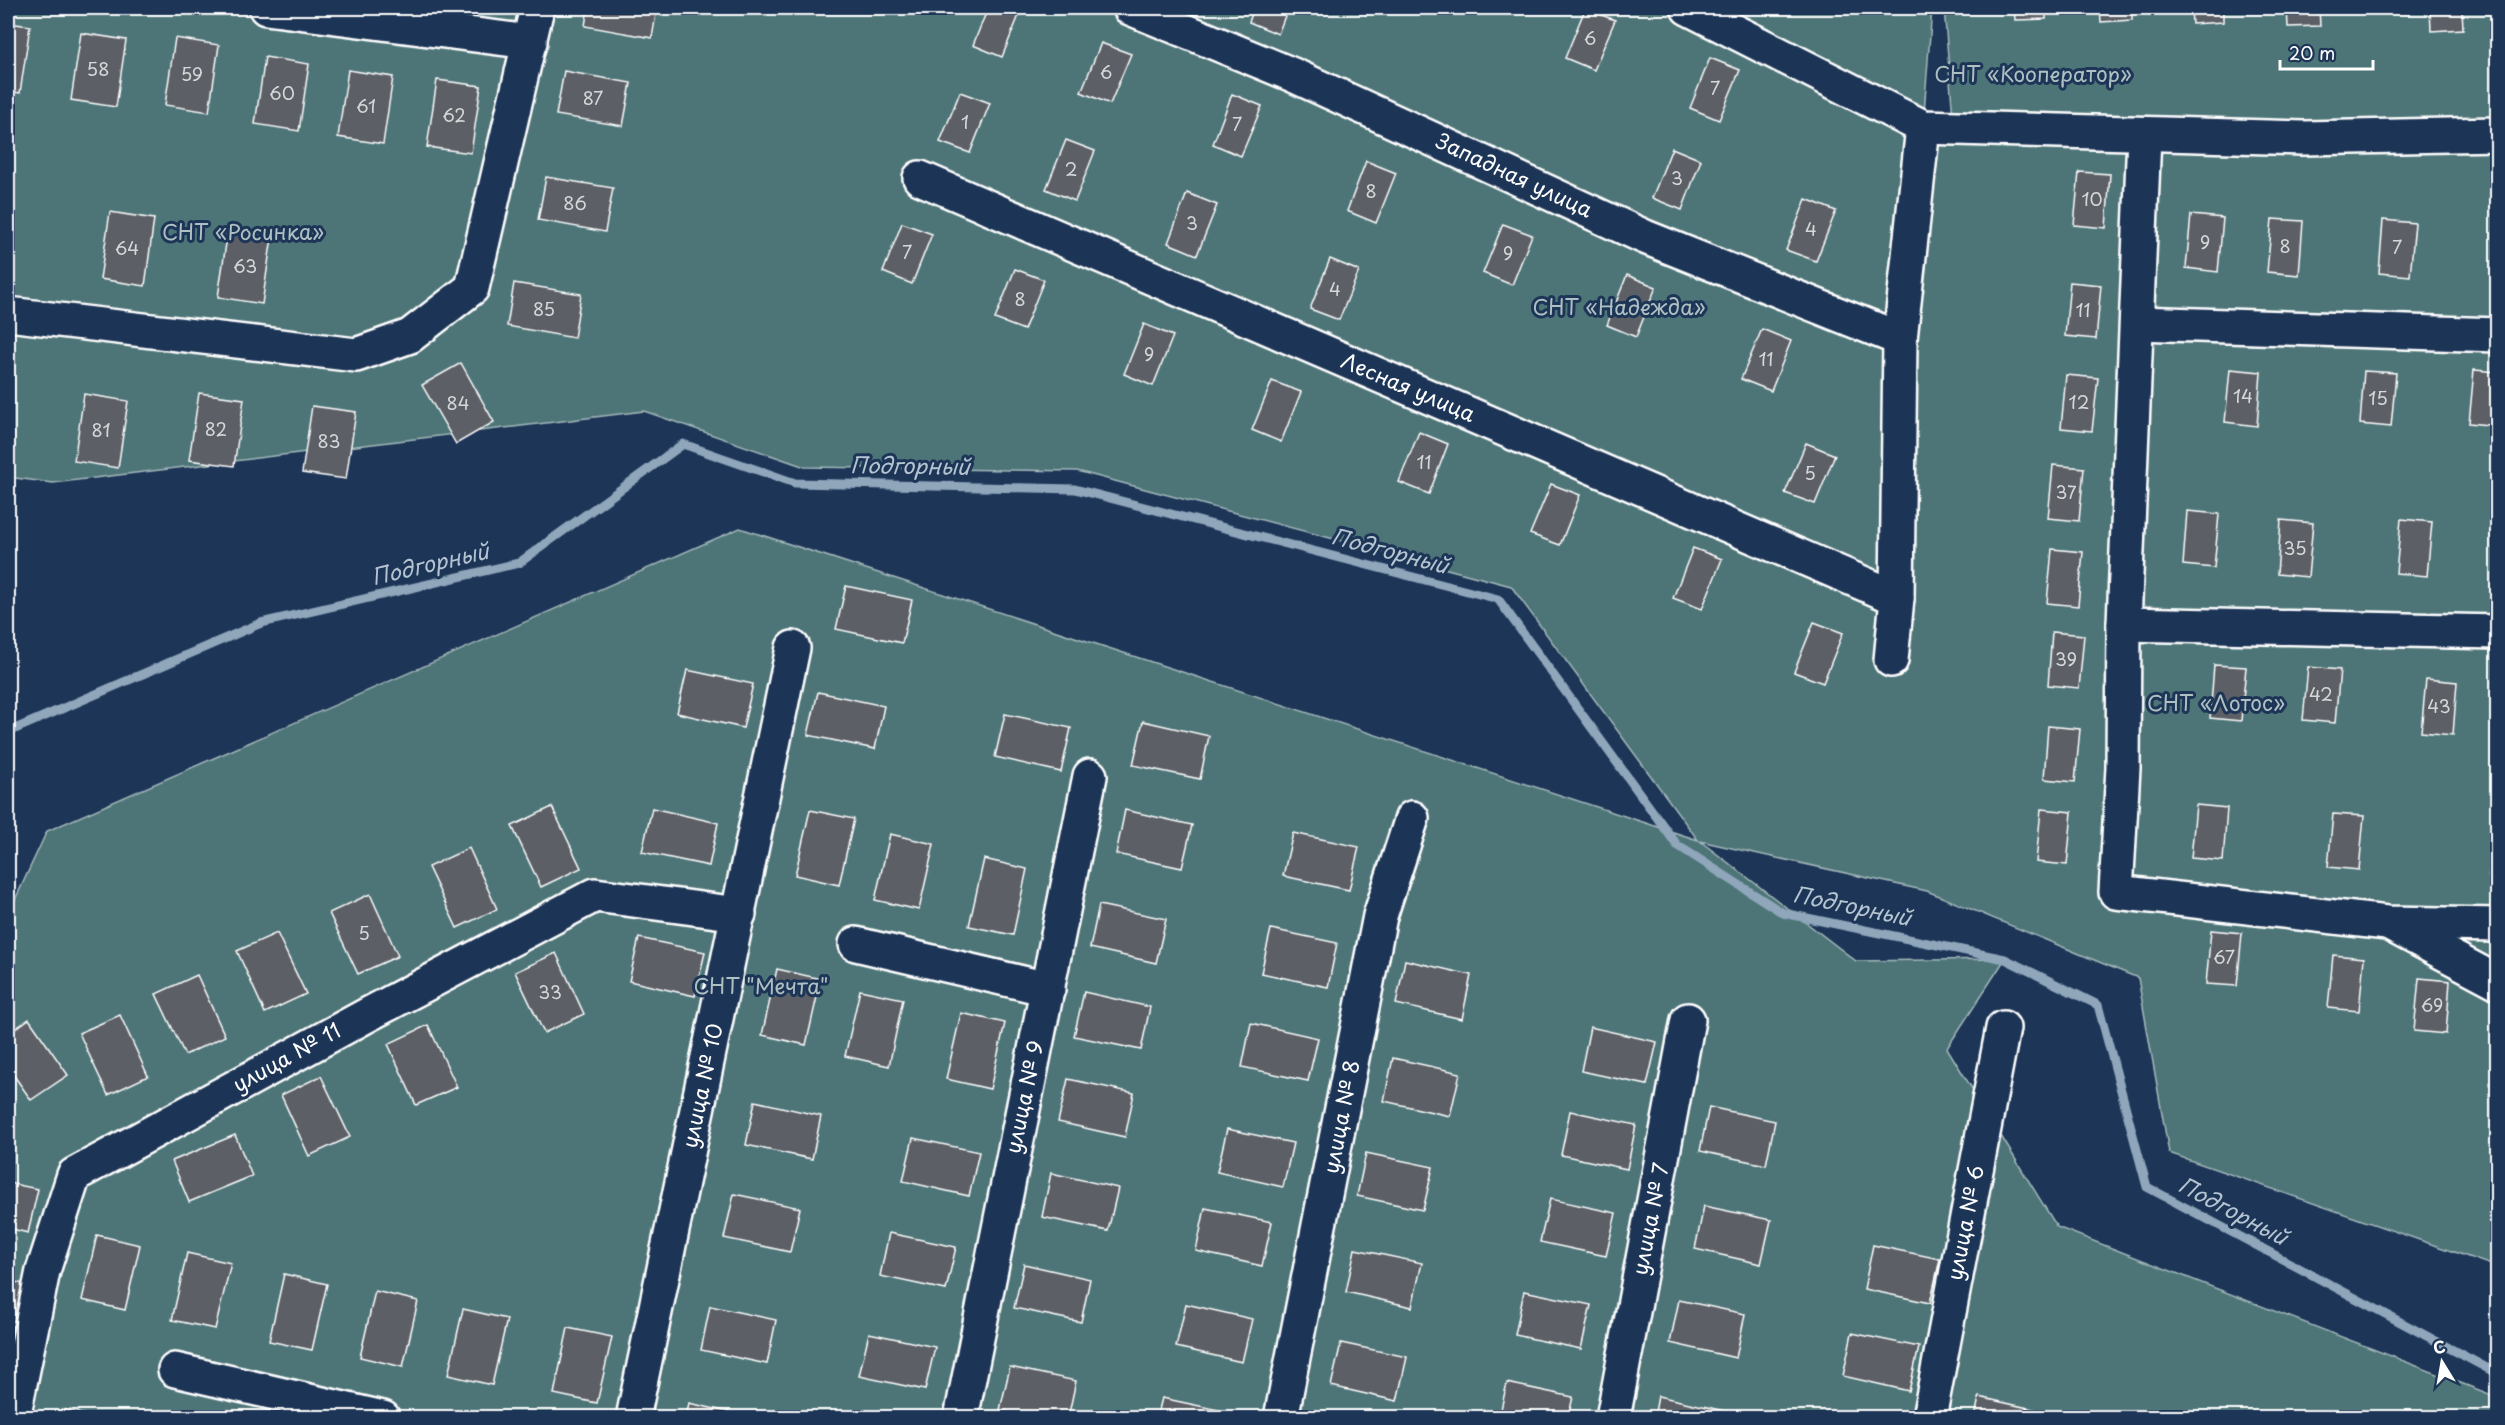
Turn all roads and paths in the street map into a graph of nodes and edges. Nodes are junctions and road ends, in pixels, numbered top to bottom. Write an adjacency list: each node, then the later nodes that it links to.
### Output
1 (266, 8): 5 (street)
2 (537, 8): 5 (street)
3 (1130, 8): 13 (street, Западная улица)
4 (1688, 8): 6 (street)
5 (530, 42): 10 (street)
6 (1923, 126): 8 (street); 13 (street)
7 (2498, 134): 8 (street)
8 (2144, 135): 11 (street)
9 (920, 178): 14 (street, Лесная улица)
10 (8, 314)
11 (2137, 322): 12 (street); 15 (street)
12 (2498, 336)
13 (1900, 339): 14 (street)
14 (1896, 598): 18 (street)
15 (2124, 624): 16 (street); 22 (street)
16 (2498, 632)
17 (793, 648): 21 (street, улица № 10)
18 (1891, 660)
19 (1090, 776): 26 (street, улица № 9)
20 (1412, 818): 34 (street, улица № 8)
21 (739, 914): 30 (street, улица № 11); 32 (street, улица № 10)
22 (2387, 923): 23 (street); 25 (street)
23 (2498, 925)
24 (856, 944): 26 (street)
25 (2498, 982)
26 (1048, 990): 33 (street, улица № 9)
27 (1688, 1020): 35 (street, улица № 7)
28 (2003, 1028): 36 (street, улица № 6)
29 (175, 1370): 31 (street)
30 (13, 1418)
31 (384, 1418)
32 (633, 1418)
33 (961, 1418)
34 (1281, 1418)
35 (1613, 1418)
36 (1929, 1418)

